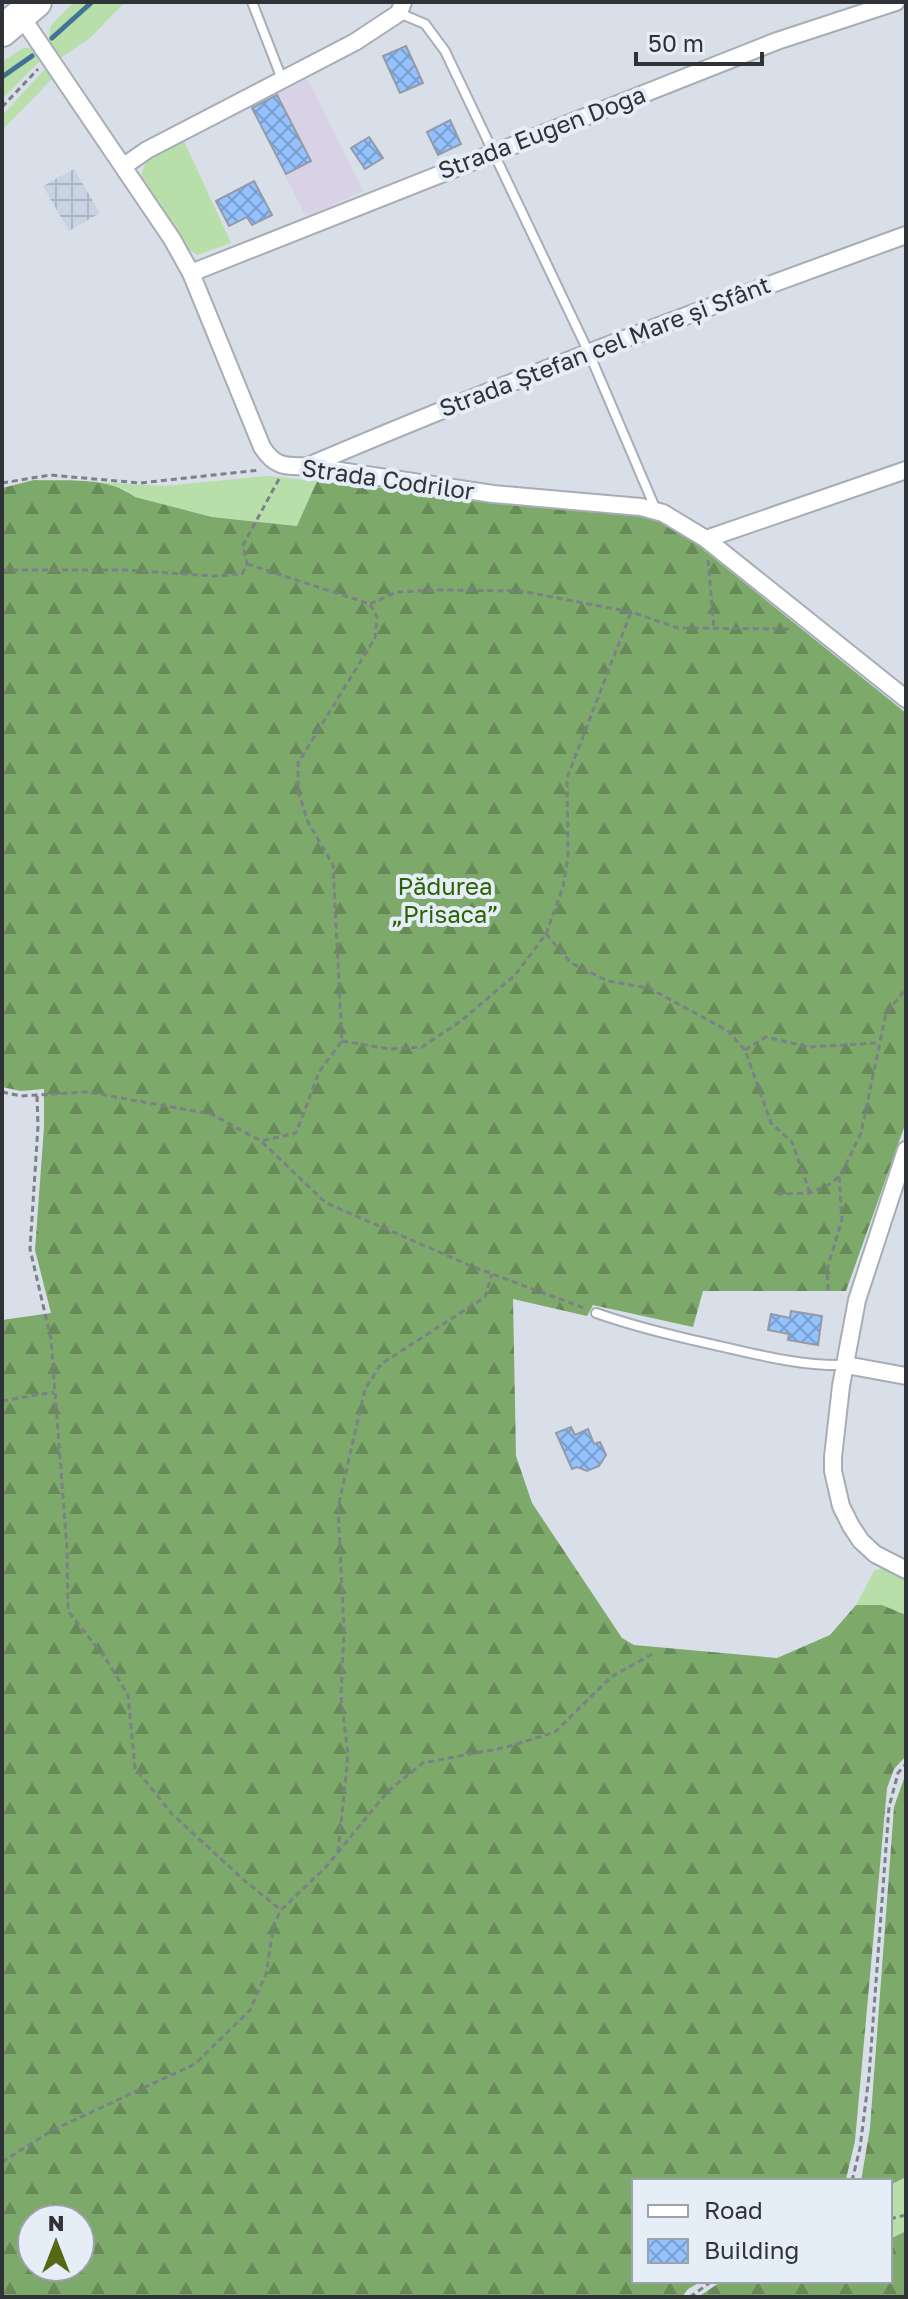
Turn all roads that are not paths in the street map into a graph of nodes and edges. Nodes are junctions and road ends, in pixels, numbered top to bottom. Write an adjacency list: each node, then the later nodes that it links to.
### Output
1 (252, 2): 5 (lane)
2 (896, 2): 6 (street, Strada Eugen Doga)
3 (401, 7): 5 (street); 6 (lane)
4 (20, 16): 7 (street, Strada Codrilor)
5 (282, 79): 7 (street)
6 (492, 152): 9 (street, Strada Eugen Doga); 10 (lane)
7 (124, 166): 9 (street, Strada Codrilor)
8 (906, 235): 10 (street, Strada Ștefan cel Mare și Sfânt)
9 (191, 273): 11 (street, Strada Codrilor)
10 (589, 353): 11 (street, Strada Ștefan cel Mare și Sfânt); 13 (lane)
11 (306, 466): 13 (street, Strada Codrilor)
12 (906, 470): 14 (street)
13 (657, 511): 14 (street, Strada Codrilor)
14 (706, 539): 15 (street, Strada Codrilor)
15 (902, 691)
16 (906, 1150): 18 (street)
17 (596, 1313): 18 (lane)
18 (846, 1365): 19 (street); 20 (street)
19 (906, 1376)
20 (906, 1570)

